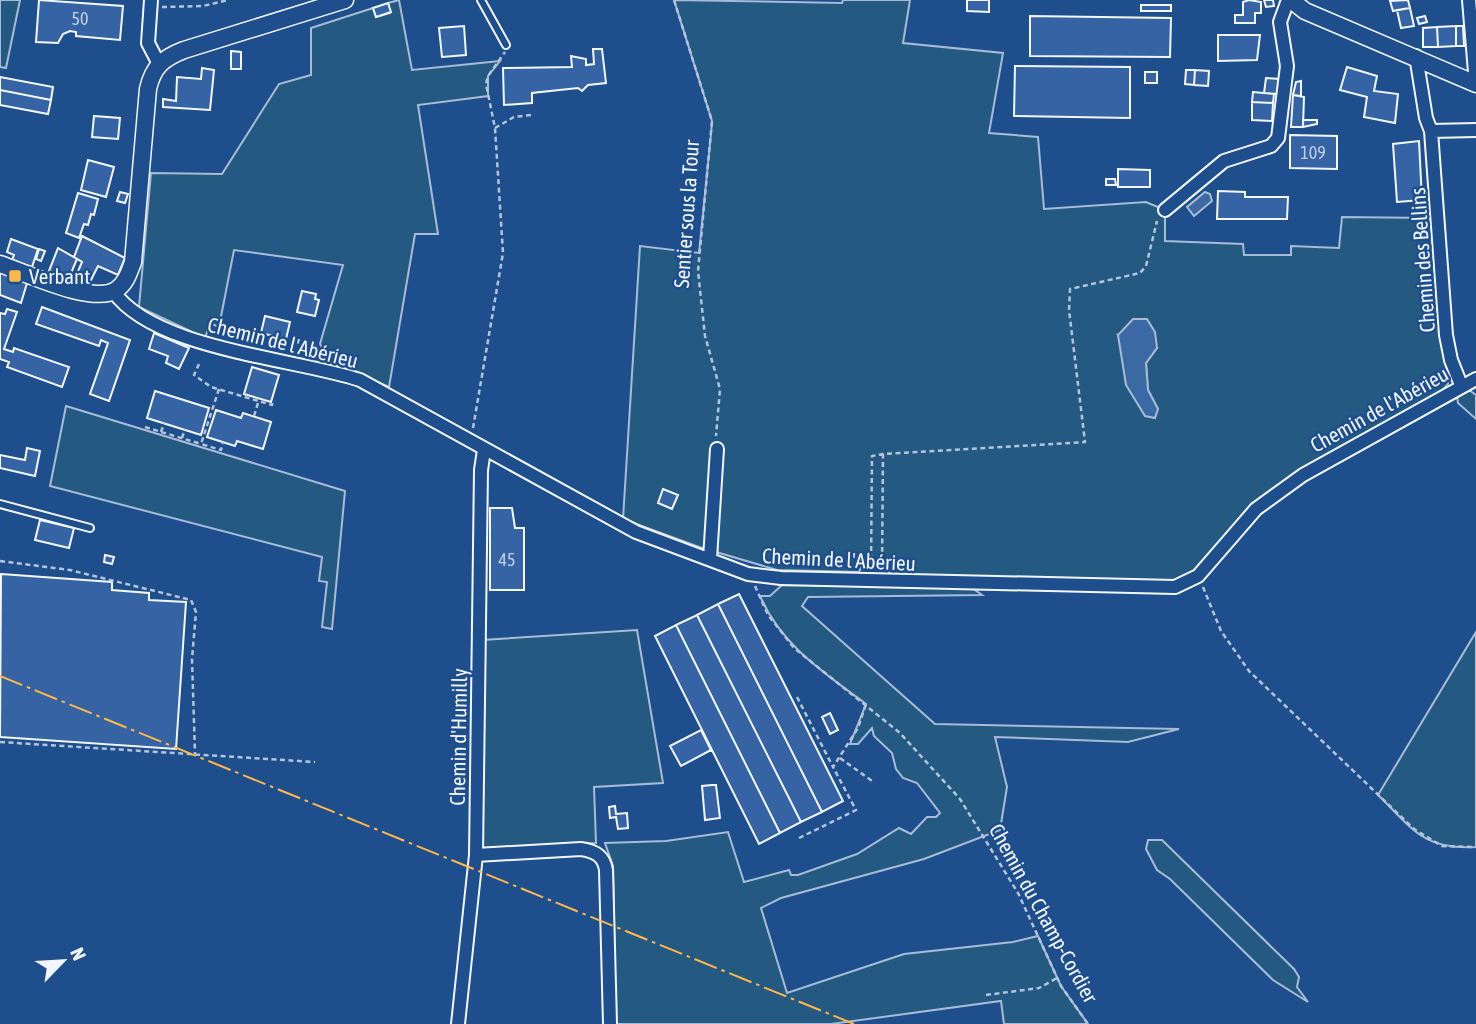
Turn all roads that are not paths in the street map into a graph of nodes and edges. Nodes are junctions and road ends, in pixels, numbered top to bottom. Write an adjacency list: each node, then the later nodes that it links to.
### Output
1 (345, 0): 8 (street)
2 (481, 0): 6 (lane)
3 (1289, 0): 7 (street); 12 (street)
4 (1469, 0): 9 (street)
5 (151, 3): 8 (street)
6 (506, 45)
7 (1416, 56): 9 (street); 11 (street, Chemin des Bellins)
8 (159, 64): 14 (street)
9 (1476, 84)
10 (1476, 130): 11 (street)
11 (1431, 131): 16 (street, Chemin des Bellins)
12 (1165, 210)
13 (0, 264): 14 (street)
14 (113, 292): 18 (street, Chemin de l'Abérieu)
15 (1476, 379): 16 (street, Chemin de l'Abérieu)
16 (1461, 385): 21 (street, Chemin de l'Abérieu)
17 (717, 449): 21 (street)
18 (484, 450): 21 (street, Chemin de l'Abérieu); 22 (street, Chemin d'Humilly)
19 (0, 504): 20 (lane)
20 (90, 528)
21 (710, 559)
22 (476, 855): 23 (street, Chemin d'Humilly); 24 (street)
23 (458, 1024)
24 (610, 1024)

